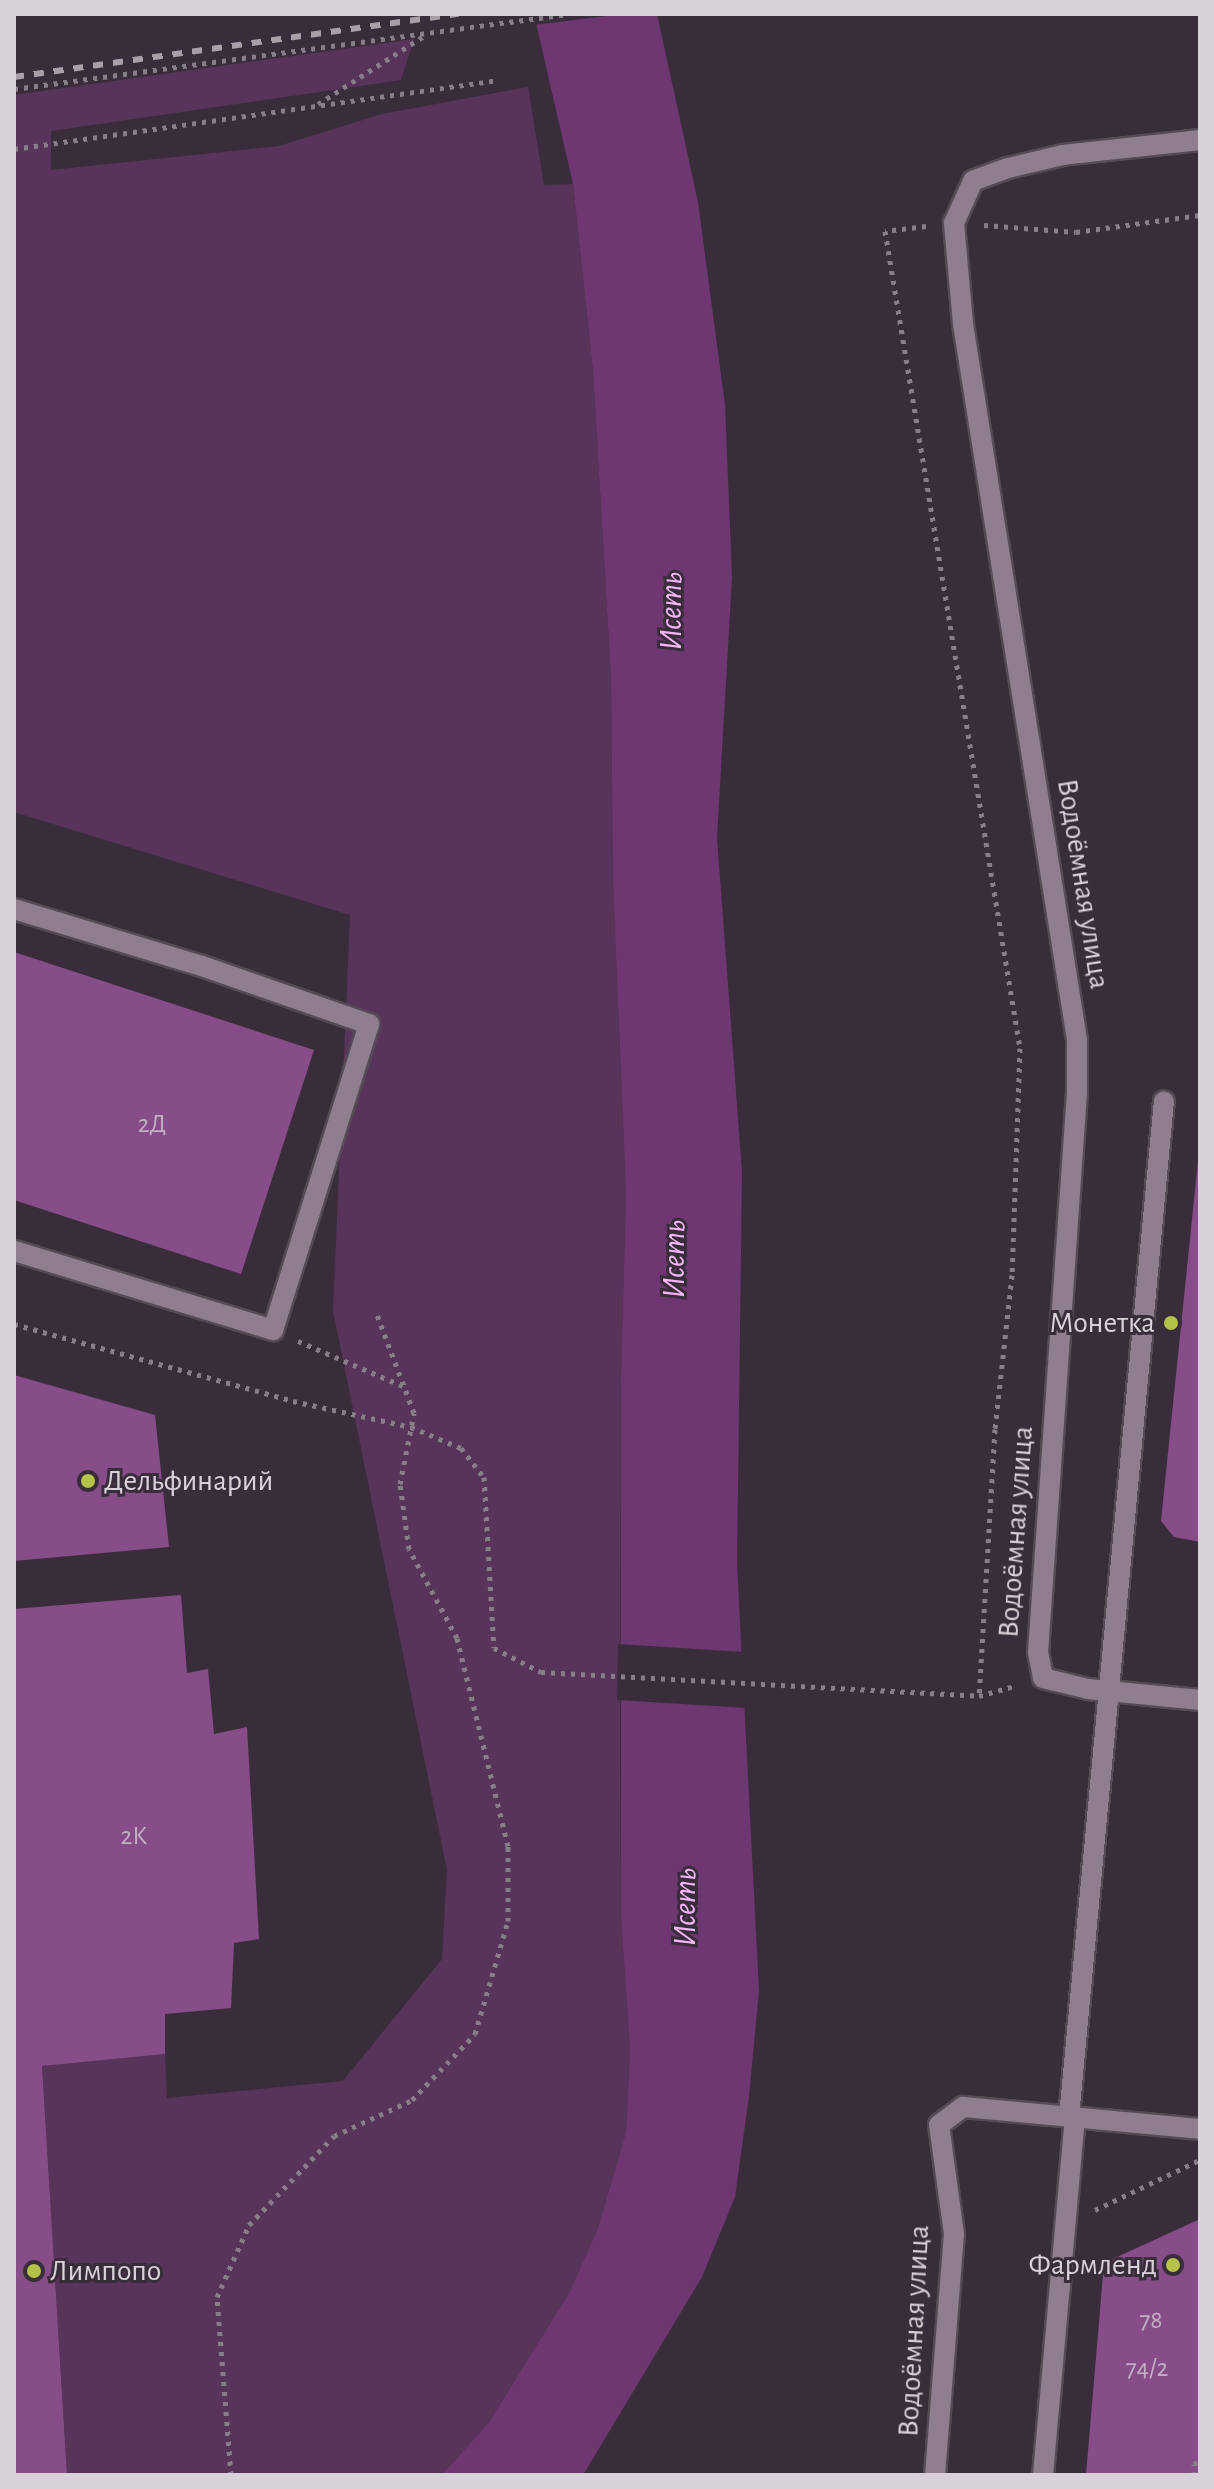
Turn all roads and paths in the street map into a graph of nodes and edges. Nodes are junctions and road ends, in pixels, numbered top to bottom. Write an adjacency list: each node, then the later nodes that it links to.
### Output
1 (568, 14): 2 (path)
2 (428, 33): 4 (path); 5 (path)
3 (496, 80): 5 (path)
4 (14, 89)
5 (316, 106): 7 (path)
6 (1200, 140): 9 (street, Водоёмная улица)
7 (14, 149)
8 (1200, 215): 9 (path)
9 (954, 223): 18 (street, Водоёмная улица); 20 (path)
10 (14, 909): 15 (street)
11 (1164, 1101): 19 (street)
12 (14, 1251): 15 (street)
13 (376, 1312): 16 (path)
14 (14, 1324): 17 (path)
15 (273, 1330): 16 (path)
16 (404, 1386): 17 (path)
17 (411, 1427): 20 (path); 27 (path)
18 (1043, 1678): 19 (street, Водоёмная улица); 20 (path)
19 (1109, 1691): 21 (street, Водоёмная улица); 22 (street)
20 (979, 1696)
21 (1200, 1700)
22 (1072, 2117): 23 (street); 25 (street); 28 (street, Водоёмная улица)
23 (1200, 2129)
24 (1200, 2160): 25 (path)
25 (1065, 2225): 29 (street)
26 (1200, 2461): 30 (path)
27 (231, 2475)
28 (935, 2475)
29 (1043, 2475)
30 (1194, 2475)

